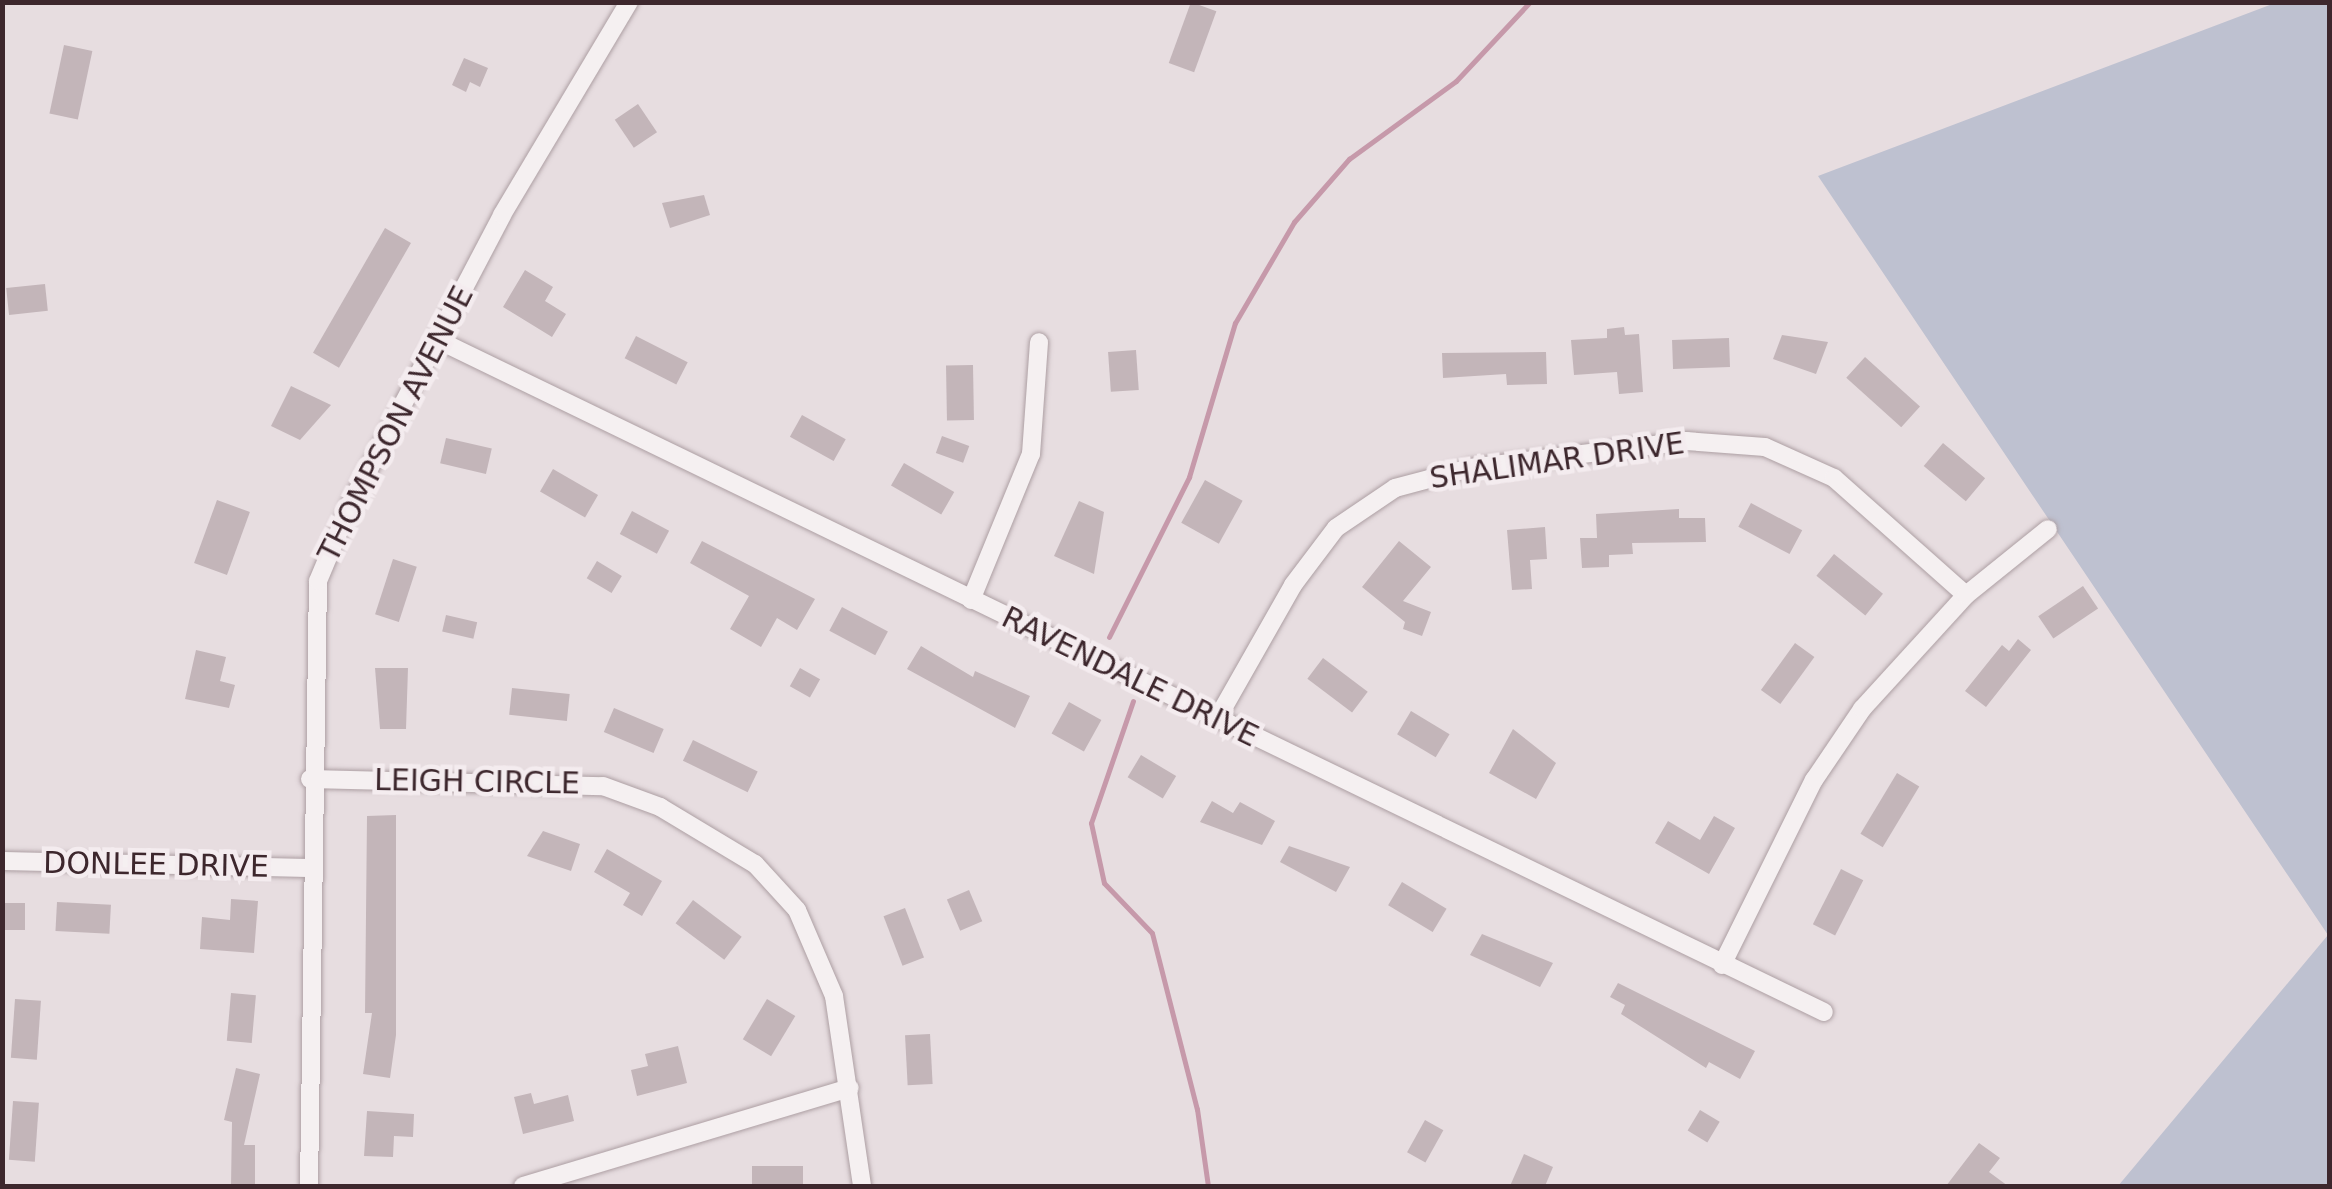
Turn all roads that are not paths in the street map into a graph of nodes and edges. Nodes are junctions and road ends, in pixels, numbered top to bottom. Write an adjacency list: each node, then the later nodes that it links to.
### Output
1 (629, 2): 2 (street, THOMPSON AVENUE)
2 (438, 340): 6 (street, RAVENDALE DRIVE); 8 (street, THOMPSON AVENUE)
3 (1039, 342): 6 (street)
4 (2048, 529): 5 (street)
5 (1966, 594): 7 (street, SHALIMAR DRIVE); 11 (street)
6 (971, 600): 7 (street, RAVENDALE DRIVE)
7 (1217, 719): 11 (street, RAVENDALE DRIVE)
8 (310, 779): 10 (street, THOMPSON AVENUE); 13 (street, LEIGH CIRCLE)
9 (2, 861): 10 (street, DONLEE DRIVE)
10 (310, 868): 14 (street, THOMPSON AVENUE)
11 (1722, 964): 12 (street, RAVENDALE DRIVE)
12 (1824, 1012)
13 (850, 1088): 15 (street); 16 (street, LEIGH CIRCLE)
14 (310, 1186)
15 (523, 1186)
16 (862, 1186)

